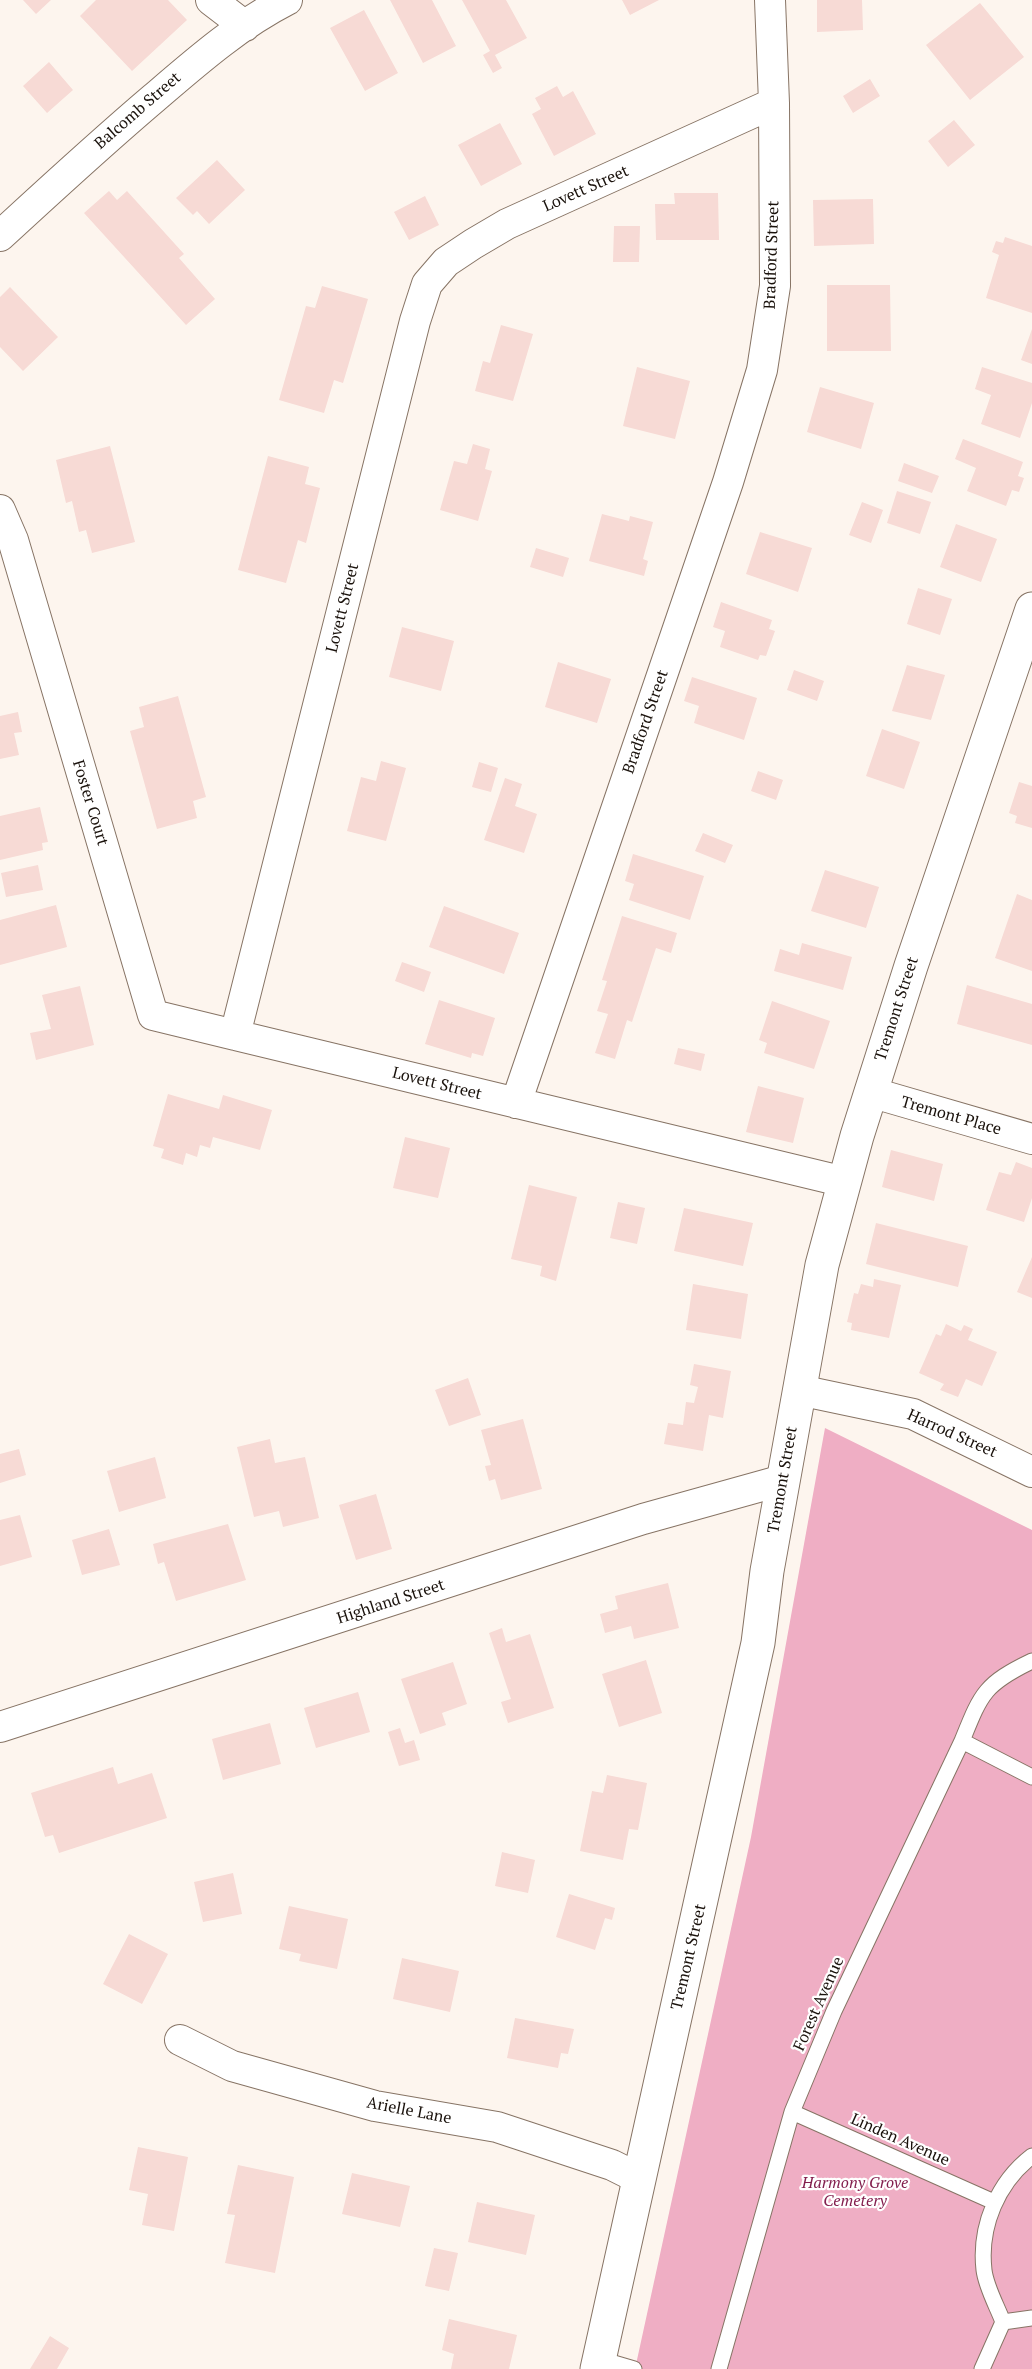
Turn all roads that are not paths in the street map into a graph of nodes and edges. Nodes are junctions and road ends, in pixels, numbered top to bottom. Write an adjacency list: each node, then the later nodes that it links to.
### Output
1 (211, 0): 4 (street)
2 (287, 0): 4 (street, Balcomb Street)
3 (770, 0): 5 (street, Bradford Street)
4 (244, 26): 6 (street, Balcomb Street)
5 (774, 103): 9 (street, Lovett Street); 11 (street, Bradford Street)
6 (0, 236)
7 (0, 510): 9 (street, Foster Court)
8 (1032, 609): 10 (street, Tremont Street)
9 (235, 1035): 11 (street, Lovett Street)
10 (870, 1092): 12 (street, Tremont Place); 13 (street, Tremont Street)
11 (516, 1103): 13 (street)
12 (1032, 1138)
13 (844, 1182): 14 (street, Tremont Street)
14 (799, 1390): 15 (street, Harrod Street); 16 (street, Tremont Street)
15 (1032, 1472)
16 (783, 1480): 18 (street, Highland Street); 24 (street, Tremont Street)
17 (1032, 1662): 19 (lane, Forest Avenue)
18 (0, 1727)
19 (962, 1742): 20 (lane); 22 (lane, Forest Avenue)
20 (1032, 1777)
21 (180, 2040): 24 (street, Arielle Lane)
22 (792, 2112): 25 (lane, Linden Avenue); 30 (lane, Forest Avenue)
23 (1032, 2156): 25 (lane)
24 (640, 2179): 28 (street, Tremont Street)
25 (994, 2202): 27 (lane)
26 (1032, 2318): 27 (lane)
27 (1003, 2322): 31 (lane)
28 (598, 2364): 29 (lane)
29 (634, 2369)
30 (719, 2369)
31 (982, 2369)

